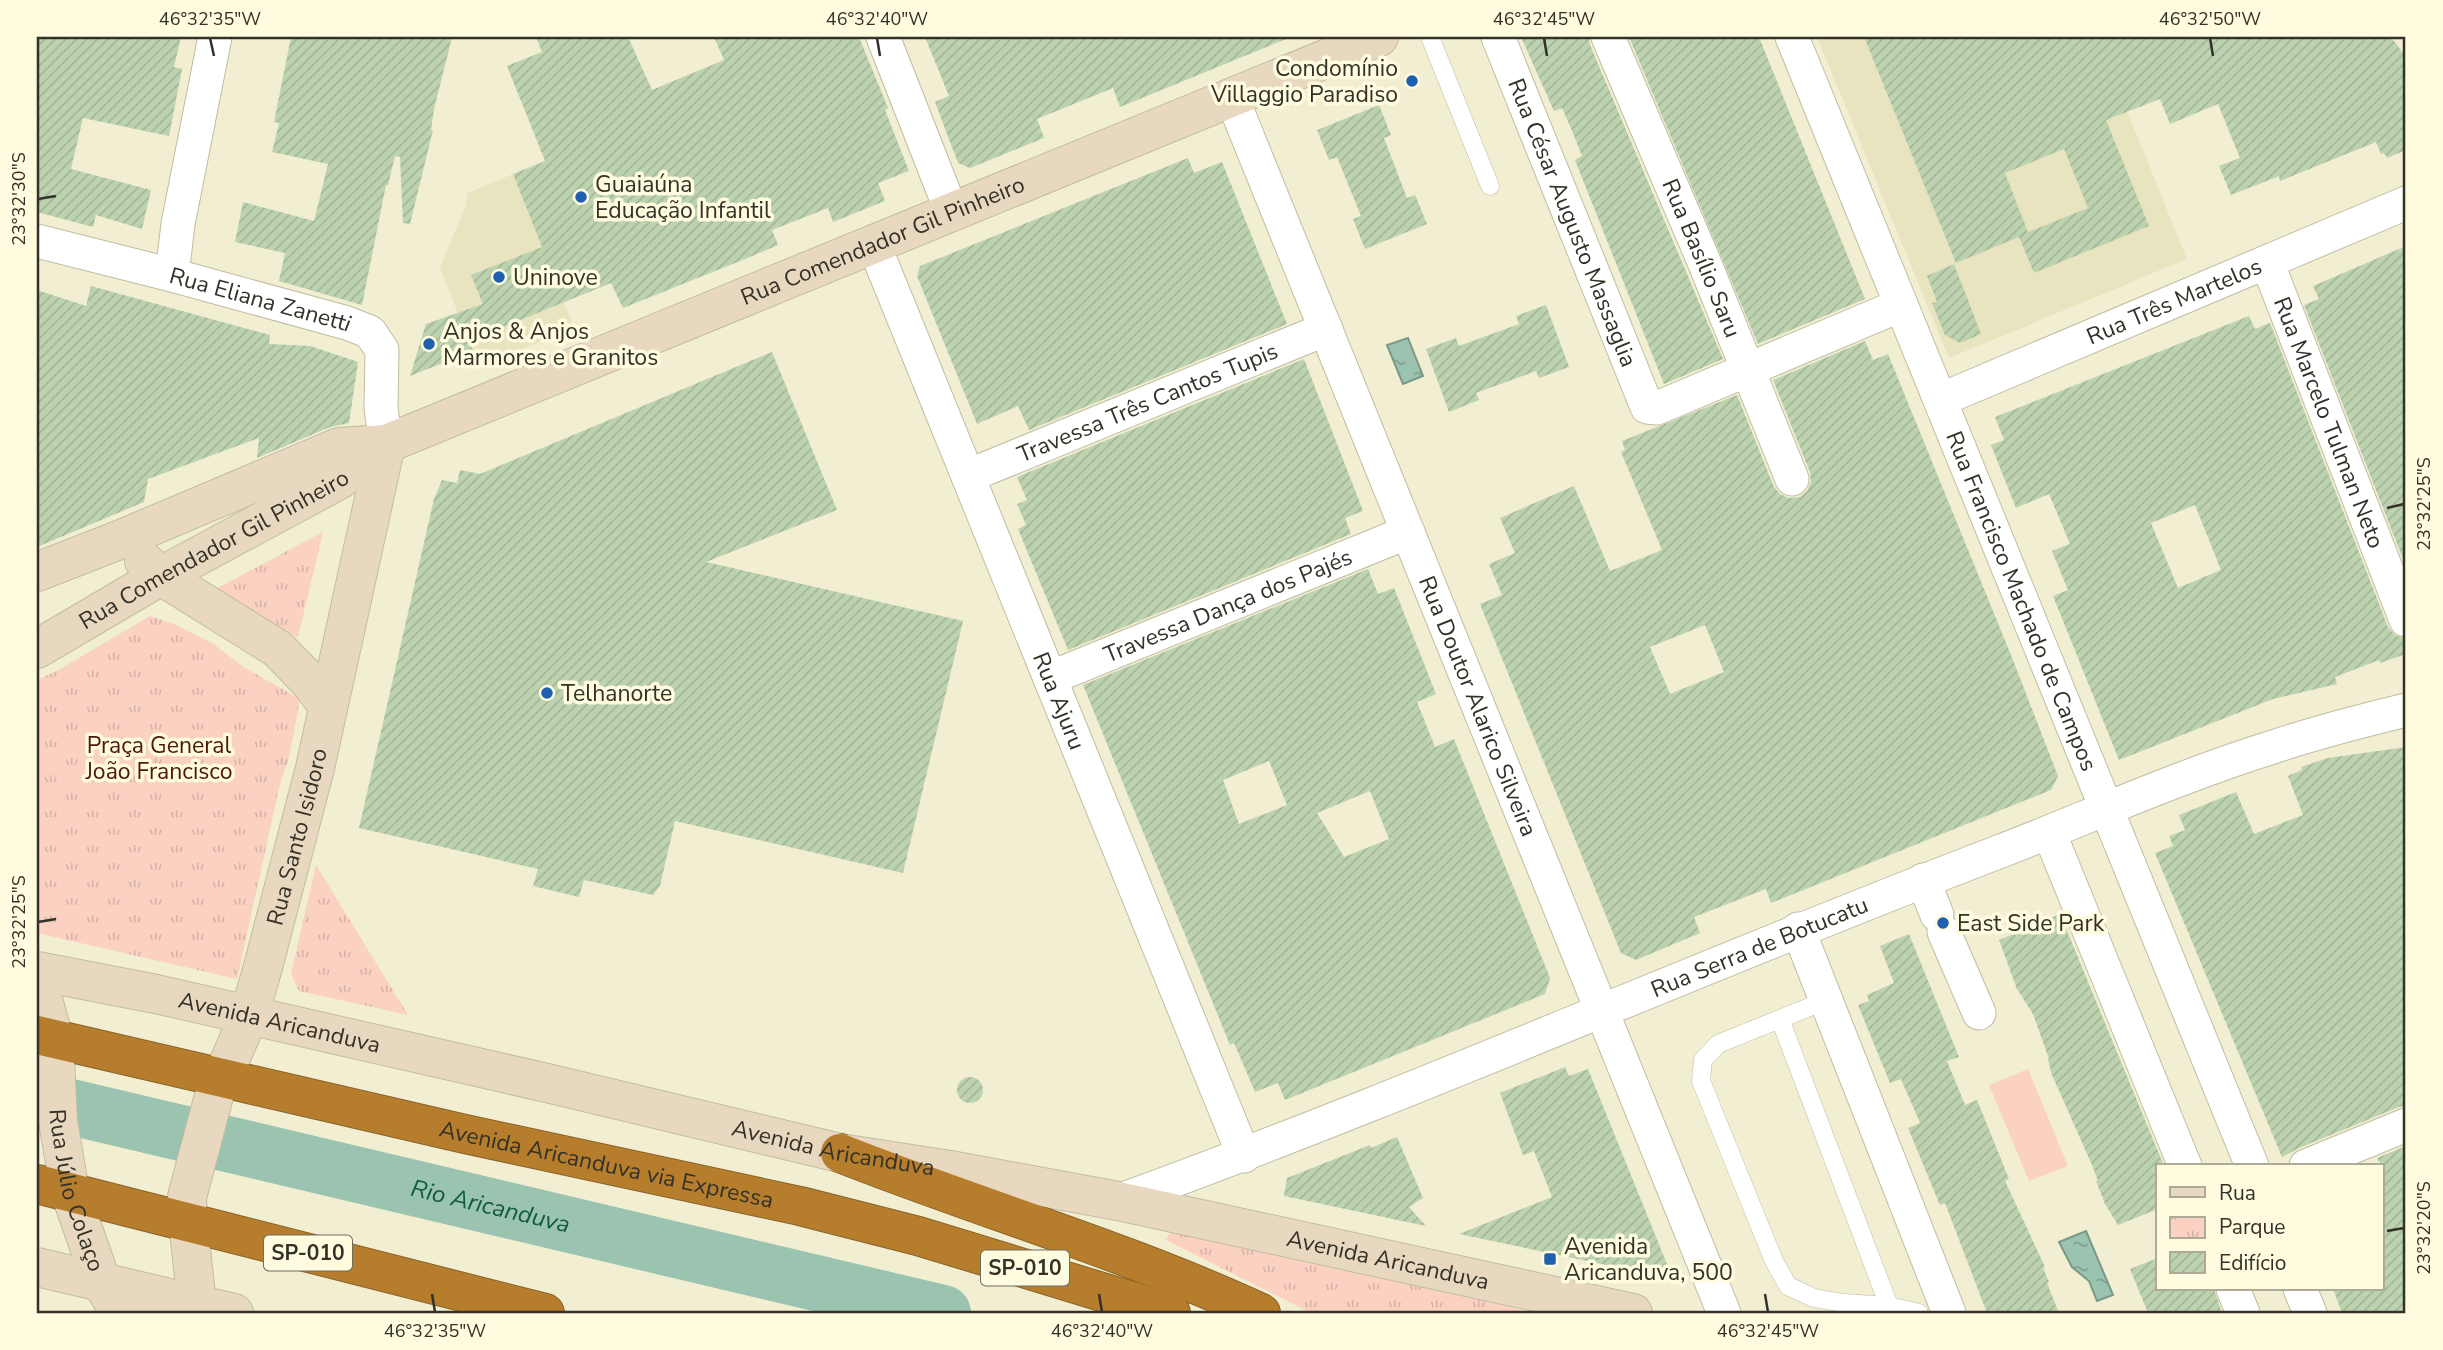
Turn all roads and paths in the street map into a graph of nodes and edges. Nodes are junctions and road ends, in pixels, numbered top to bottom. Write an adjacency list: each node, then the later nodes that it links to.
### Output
1 (215, 37): 15 (street)
2 (883, 37): 11 (street)
3 (1380, 37): 8 (street, Rua Comendador Gil Pinheiro)
4 (1430, 37): 9 (lane)
5 (1498, 37): 18 (street, Rua César Augusto Massaglia)
6 (1608, 37): 18 (street, Rua Basílio Saru)
7 (1792, 37): 16 (street, Rua Francisco Machado de Campos)
8 (1232, 98): 11 (street, Rua Comendador Gil Pinheiro); 17 (street, Rua Doutor Alarico Silveira)
9 (1490, 186)
10 (2406, 202): 14 (street, Rua Três Martelos)
11 (952, 213): 13 (street, Rua Comendador Gil Pinheiro)
12 (37, 241): 15 (street, Rua Eliana Zanetti)
13 (874, 245): 20 (street, Rua Comendador Gil Pinheiro); 21 (street, Rua Ajuru)
14 (2267, 261): 19 (street, Rua Três Martelos); 27 (street, Rua Marcelo Tulman Neto)
15 (172, 275): 20 (street, Rua Eliana Zanetti)
16 (1901, 305): 18 (street); 19 (street, Rua Francisco Machado de Campos)
17 (1325, 329): 21 (street, Travessa Três Cantos Tupis); 23 (street, Rua Doutor Alarico Silveira)
18 (1747, 369): 22 (street, Rua Basílio Saru)
19 (1940, 400): 32 (street, Rua Francisco Machado de Campos)
20 (386, 444): 24 (street, Rua Comendador Gil Pinheiro); 26 (street, Rua Comendador Gil Pinheiro); 30 (street, Rua Santo Isidoro)
21 (968, 476): 29 (street, Rua Ajuru)
22 (1792, 479)
23 (1408, 532): 29 (street, Travessa Dança dos Pajés); 39 (street, Rua Doutor Alarico Silveira)
24 (119, 540): 25 (street, Rua Comendador Gil Pinheiro); 26 (street)
25 (37, 572)
26 (161, 576): 28 (street, Rua Comendador Gil Pinheiro); 30 (street)
27 (2406, 620)
28 (37, 649)
29 (1050, 678): 47 (street, Rua Ajuru)
30 (328, 706): 41 (street, Rua Santo Isidoro)
31 (2406, 710): 32 (street, Rua Serra de Botucatu)
32 (2106, 809): 33 (street, Rua Serra de Botucatu); 49 (street, Rua Francisco Machado de Campos)
33 (2049, 832): 34 (street, Rua Serra de Botucatu); 48 (street)
34 (1923, 880): 35 (street, Rua Serra de Botucatu); 40 (street)
35 (1798, 929): 38 (street); 39 (street, Rua Serra de Botucatu)
36 (37, 971): 41 (street, Avenida Aricanduva)
37 (37, 978): 43 (street, Rua Júlio Colaço)
38 (1827, 1000): 42 (lane); 68 (street)
39 (1602, 1011): 47 (street, Rua Serra de Botucatu); 66 (street, Rua Doutor Alarico Silveira)
40 (1979, 1013)
41 (249, 1016): 44 (street, Rua Santo Isidoro); 46 (street, Avenida Aricanduva)
42 (1780, 1019): 59 (lane); 59 (lane)
43 (48, 1045): 44 (highway, Avenida Aricanduva via Expressa / SP-010); 51 (street, Rua Júlio Colaço)
44 (218, 1088): 53 (street, Rua Santo Isidoro); 63 (highway, Avenida Aricanduva via Expressa / SP-010)
45 (2406, 1125): 50 (street)
46 (840, 1153): 52 (street, Avenida Aricanduva); 64 (highway)
47 (1244, 1156): 52 (street, Rua Serra de Botucatu)
48 (2184, 1164)
49 (2251, 1164)
50 (2311, 1164)
51 (54, 1188): 53 (highway, SP-010); 57 (street, Rua Júlio Colaço)
52 (1118, 1201): 65 (street, Avenida Aricanduva)
53 (188, 1210): 58 (highway, SP-010); 60 (street)
54 (37, 1267): 57 (street)
55 (2233, 1290): 69 (street)
56 (2300, 1290): 70 (street)
57 (111, 1298): 60 (street)
58 (505, 1307): 62 (highway, SP-010)
59 (1889, 1307): 67 (lane)
60 (197, 1309): 61 (street)
61 (234, 1313)
62 (545, 1313)
63 (1171, 1313)
64 (1261, 1313)
65 (1633, 1313)
66 (1724, 1313)
67 (1919, 1313)
68 (1949, 1313)
69 (2243, 1313)
70 (2309, 1313)

